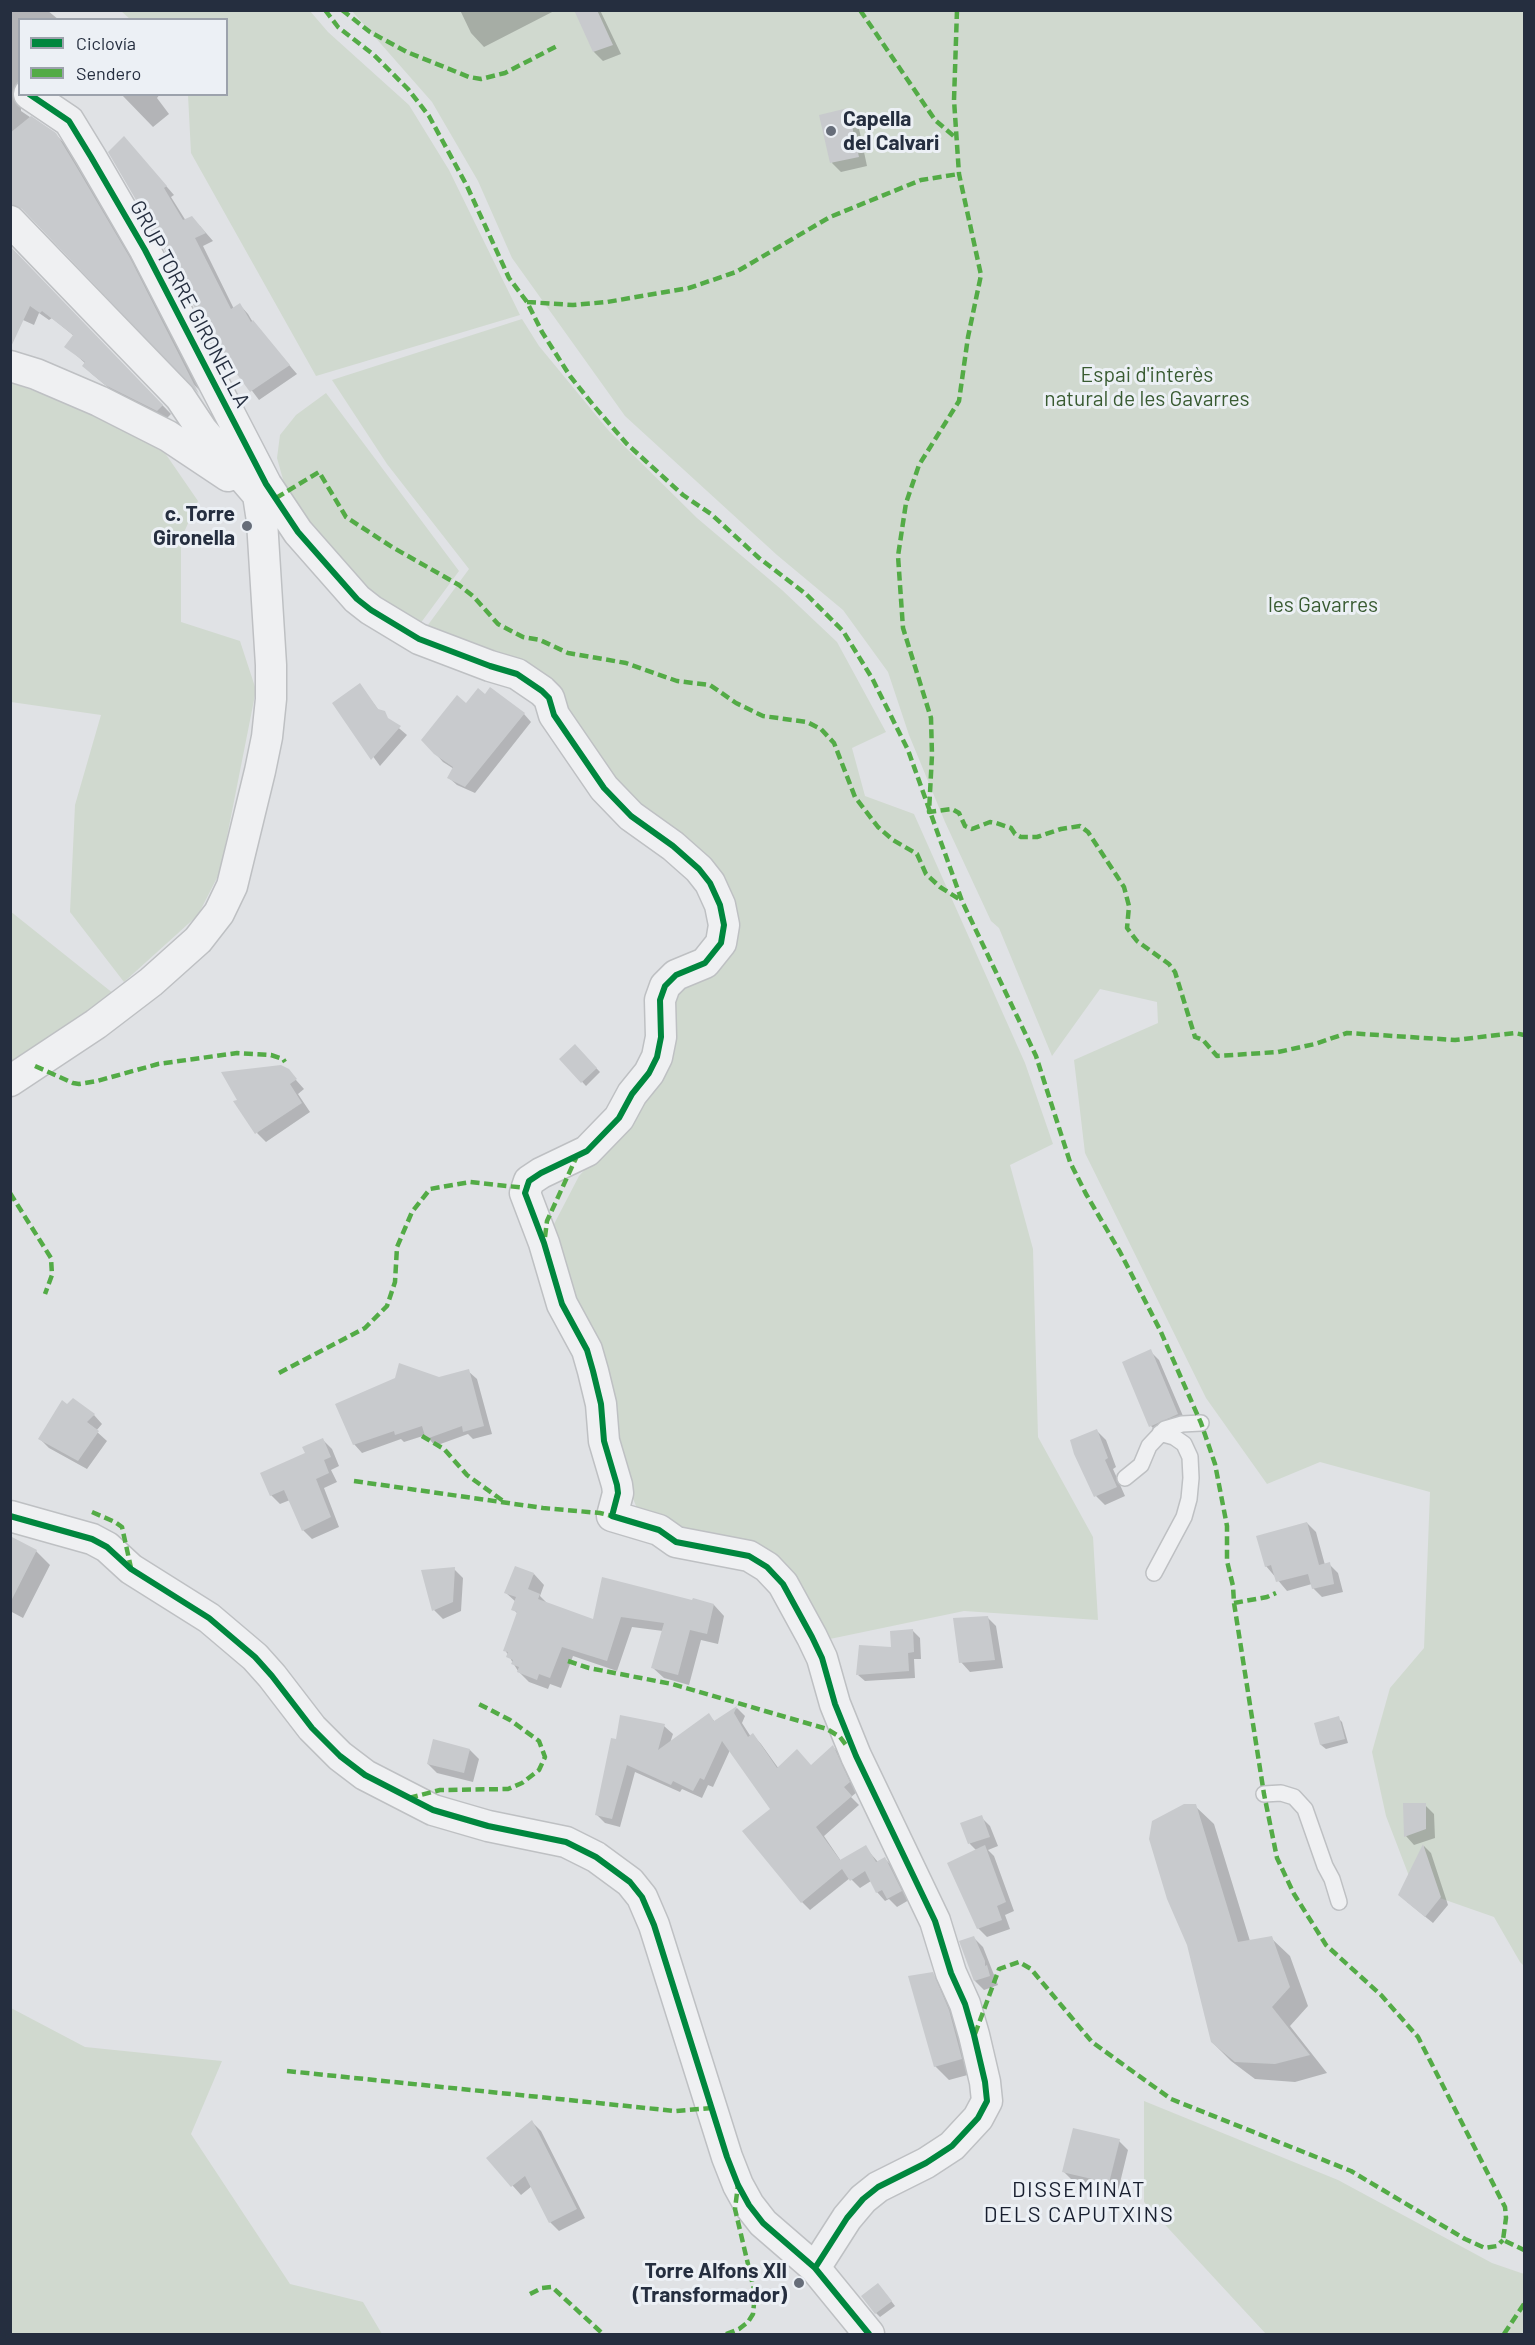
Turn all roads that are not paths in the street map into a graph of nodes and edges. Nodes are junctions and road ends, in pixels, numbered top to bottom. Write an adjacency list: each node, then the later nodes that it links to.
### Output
1 (31, 96): 4 (street, GRUP TORRE GIRONELLA)
2 (10, 221): 4 (street)
3 (10, 366): 4 (street)
4 (262, 489): 5 (street); 13 (street)
5 (10, 1081)
6 (1201, 1423): 7 (lane)
7 (1160, 1433): 8 (lane); 10 (lane)
8 (1125, 1478)
9 (10, 1516): 13 (street)
10 (1154, 1573)
11 (1264, 1794): 12 (lane)
12 (1339, 1902)
13 (815, 2268): 14 (street)
14 (869, 2334)

